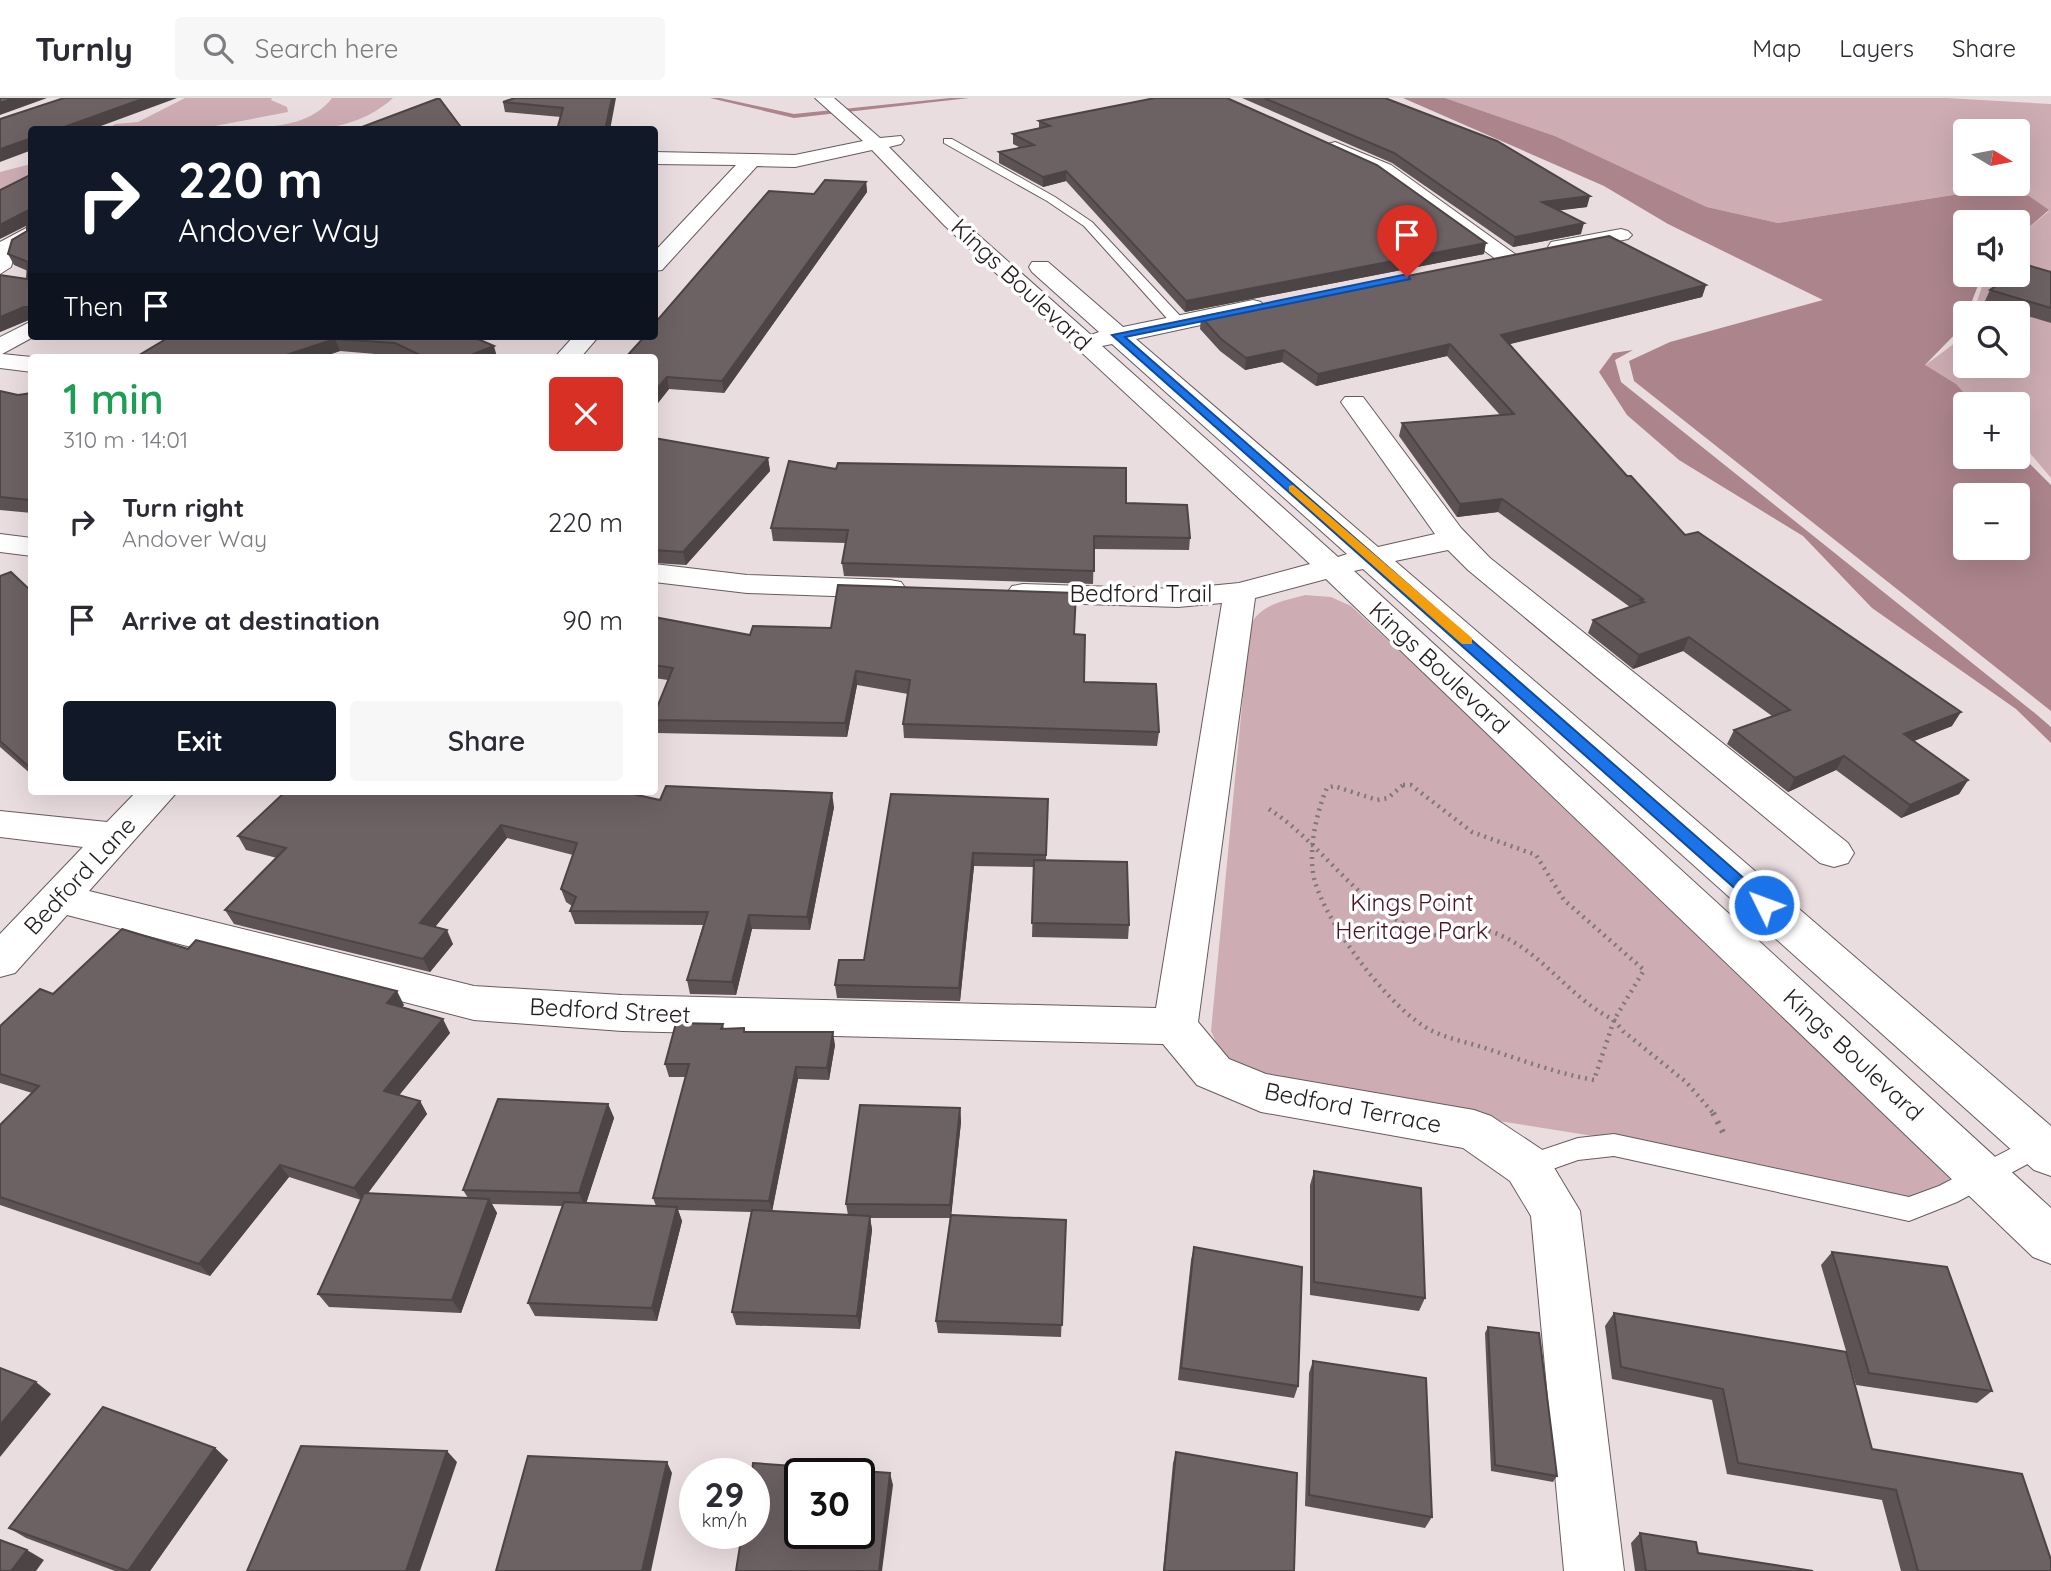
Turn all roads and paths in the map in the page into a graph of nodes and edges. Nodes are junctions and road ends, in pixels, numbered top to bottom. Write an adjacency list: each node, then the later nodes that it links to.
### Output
1 (828, 101): 2 (street, Kings Boulevard)
2 (870, 124): 6 (street); 16 (street, Kings Boulevard); 18 (street, Kings Boulevard)
3 (948, 141): 14 (lane)
4 (1321, 142): 9 (street)
5 (658, 158): 6 (street)
6 (752, 160): 10 (street)
7 (28, 233): 12 (street)
8 (1621, 234): 9 (street)
9 (1508, 257): 11 (street)
10 (658, 260)
11 (1482, 262)
12 (5, 271)
13 (1271, 304): 14 (street)
14 (1178, 322): 16 (street)
15 (28, 330): 19 (street)
16 (1117, 335): 18 (street); 27 (street, Kings Boulevard)
17 (583, 340): 20 (street)
18 (1084, 343): 28 (street, Kings Boulevard)
19 (0, 347)
20 (571, 354)
21 (0, 361): 22 (street)
22 (28, 364)
23 (1354, 402): 24 (street)
24 (1456, 539): 27 (street, Bedford Trail); 38 (street)
25 (0, 543): 26 (street)
26 (28, 546)
27 (1372, 557): 28 (street, Bedford Trail); 46 (street, Kings Boulevard)
28 (1332, 568): 32 (street, Bedford Trail); 48 (street, Kings Boulevard)
29 (658, 573): 30 (street)
30 (914, 590)
31 (997, 592): 32 (street, Bedford Trail)
32 (1240, 592): 44 (street)
33 (155, 795): 36 (street, Bedford Lane)
34 (1269, 809): 37 (path)
35 (0, 824): 36 (street)
36 (116, 837): 39 (street, Bedford Lane)
37 (1314, 842): 41 (path); 43 (path); 43 (path)
38 (1834, 853)
39 (58, 898): 42 (street, Bedford Lane); 44 (street, Bedford Street)
40 (1482, 929): 43 (path)
41 (1440, 936)
42 (0, 961)
43 (1614, 1020): 45 (path)
44 (1175, 1026): 47 (street, Bedford Terrace)
45 (1727, 1142)
46 (2045, 1150): 48 (lane)
47 (1527, 1166): 48 (lane); 50 (street, Bedford Terrace)
48 (1982, 1176): 49 (street, Kings Boulevard)
49 (2051, 1241)
50 (1594, 1571)

